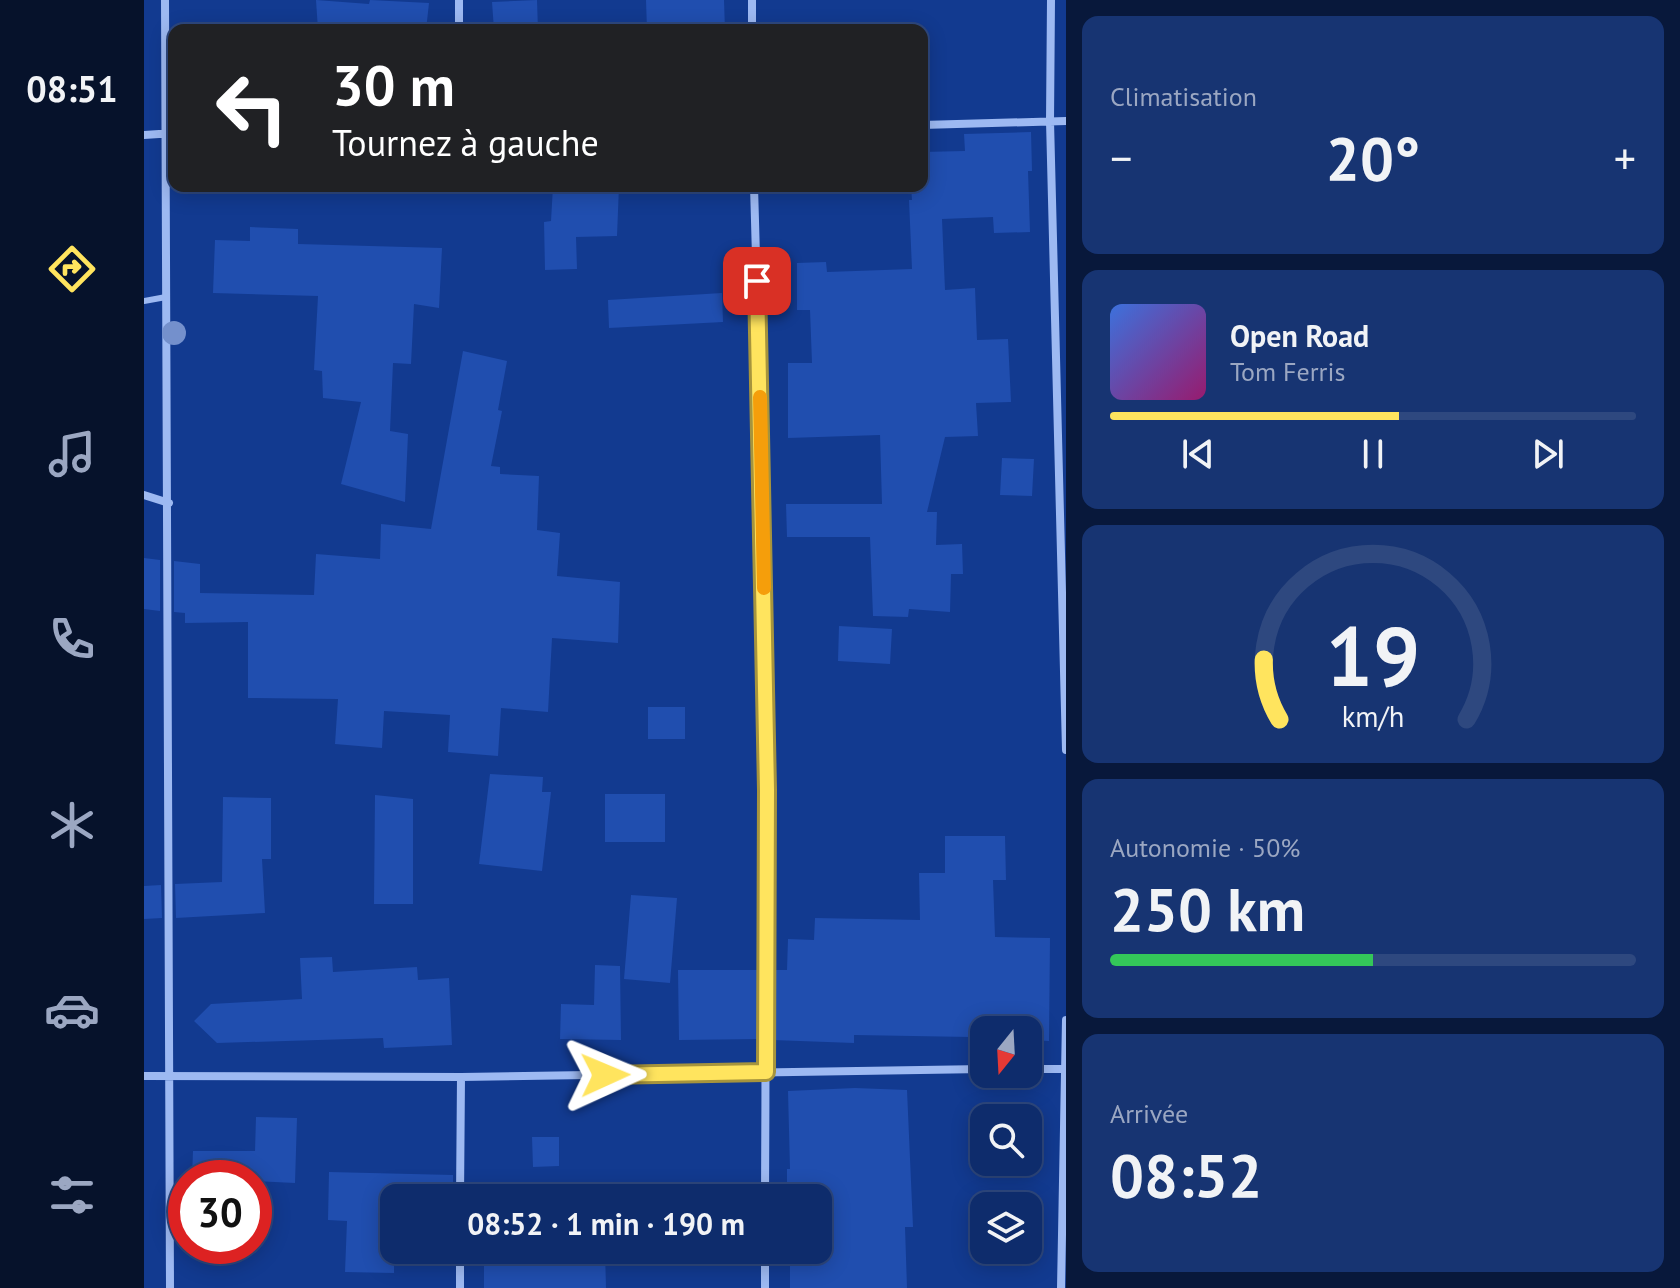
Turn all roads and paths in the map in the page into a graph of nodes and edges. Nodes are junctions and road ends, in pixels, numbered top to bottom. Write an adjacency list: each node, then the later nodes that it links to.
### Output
1 (165, 0): 10 (street)
2 (459, 0): 5 (street)
3 (752, 0): 6 (street)
4 (1051, 0): 7 (street)
5 (459, 24)
6 (752, 24)
7 (1050, 121): 8 (street); 9 (street); 18 (street)
8 (1066, 121)
9 (928, 125)
10 (164, 133): 11 (street); 12 (street); 14 (street)
11 (168, 133)
12 (144, 135)
13 (754, 192): 23 (street)
14 (166, 297): 15 (lane); 17 (street)
15 (144, 301)
16 (144, 495): 17 (street)
17 (169, 503): 25 (street)
18 (1066, 750)
19 (1066, 1020): 22 (street)
20 (970, 1069): 23 (street)
21 (1042, 1069): 22 (street)
22 (1066, 1069): 34 (street)
23 (766, 1072): 26 (street); 28 (street)
24 (144, 1076): 25 (street)
25 (170, 1076): 26 (street); 31 (street)
26 (461, 1077): 27 (street)
27 (460, 1184)
28 (765, 1184)
29 (460, 1264): 32 (street)
30 (765, 1264): 33 (street)
31 (170, 1288)
32 (460, 1288)
33 (765, 1288)
34 (1061, 1288)

